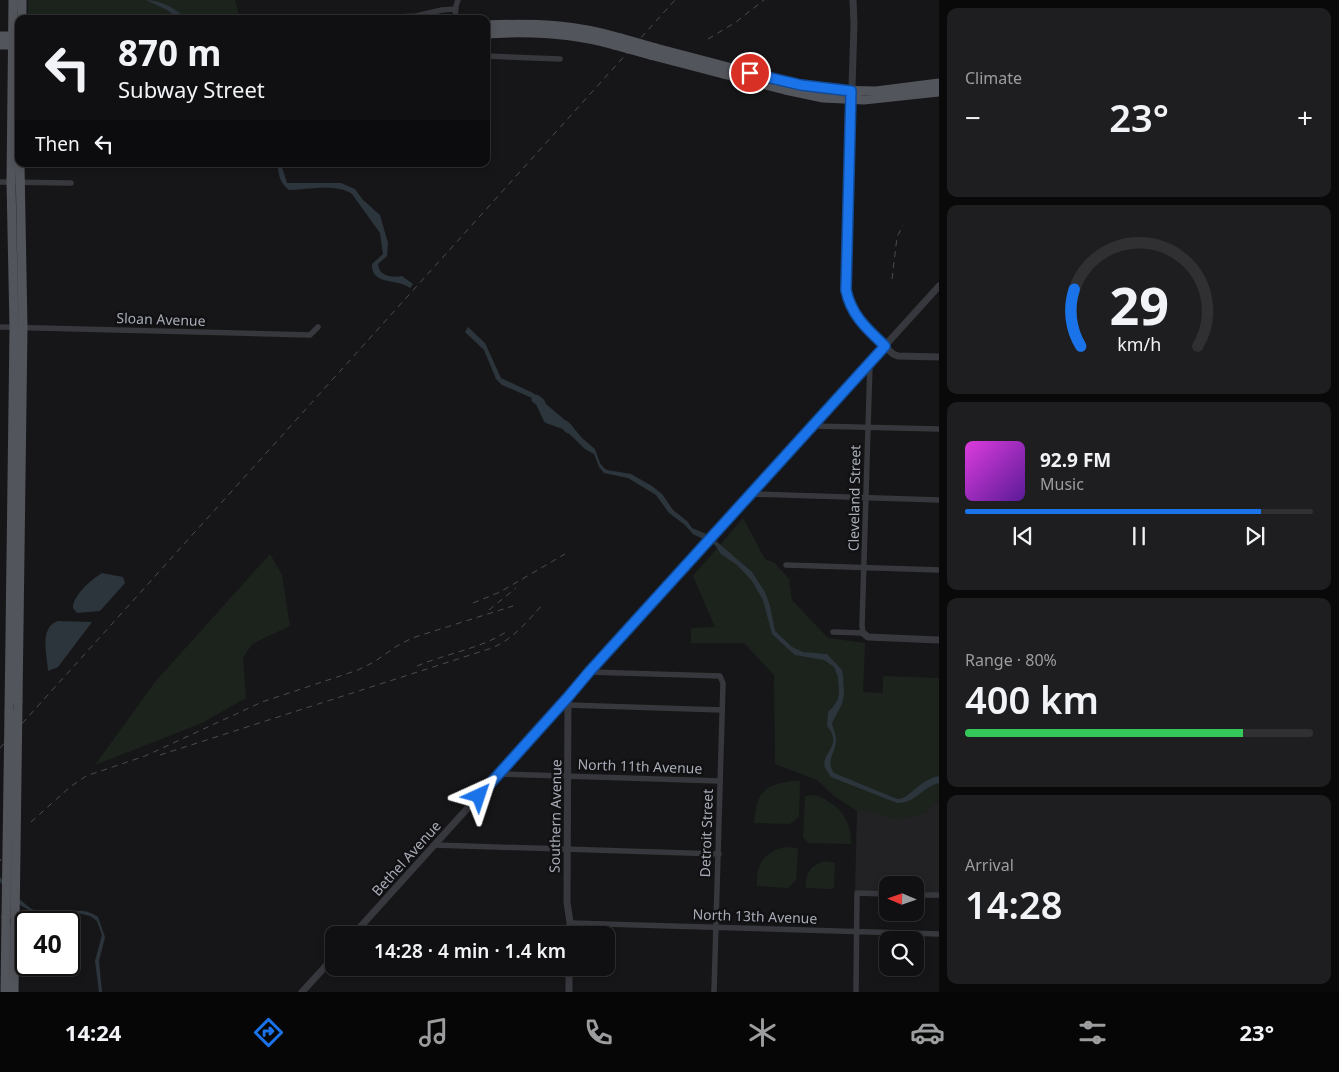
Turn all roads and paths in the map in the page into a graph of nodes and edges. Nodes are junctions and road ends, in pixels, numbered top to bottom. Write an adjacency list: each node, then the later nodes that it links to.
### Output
1 (13, 0): 10 (main road)
2 (22, 0): 6 (main road)
3 (458, 0): 5 (street)
4 (853, 0): 22 (street)
5 (455, 9): 7 (street); 8 (street)
6 (22, 15)
7 (420, 15)
8 (455, 15)
9 (490, 25): 15 (main road)
10 (15, 27)
11 (490, 34): 15 (main road)
12 (0, 36): 13 (main road)
13 (15, 40)
14 (15, 40): 16 (main road)
15 (617, 41): 17 (main road, bridge)
16 (0, 45)
17 (653, 51): 22 (main road); 22 (main road)
18 (490, 56): 19 (street)
19 (560, 59)
20 (939, 83): 22 (main road)
21 (939, 92): 22 (main road)
22 (851, 95): 32 (street)
23 (16, 167): 26 (main road)
24 (19, 167): 26 (main road)
25 (0, 182): 26 (street)
26 (16, 182): 27 (street); 30 (main road)
27 (71, 183)
28 (939, 286): 32 (street, Bethel Avenue)
29 (0, 327): 30 (street, Sloan Avenue)
30 (19, 327): 31 (street, Sloan Avenue); 41 (main road)
31 (318, 327)
32 (885, 346): 33 (street); 34 (street, Bethel Avenue)
33 (939, 357)
34 (870, 363): 35 (street, Bethel Avenue); 36 (street, Cleveland Street)
35 (813, 426): 36 (street); 38 (street, Bethel Avenue)
36 (868, 427): 37 (street); 39 (street, Cleveland Street)
37 (939, 429)
38 (752, 494): 39 (street); 48 (street, Bethel Avenue)
39 (866, 498): 40 (street); 43 (street, Cleveland Street)
40 (939, 500)
41 (16, 529): 69 (main road, bridge); 70 (main road, bridge)
42 (786, 565): 43 (street)
43 (865, 568): 44 (street); 46 (street, Cleveland Street)
44 (939, 570)
45 (833, 632): 46 (street)
46 (863, 633): 47 (street)
47 (939, 640)
48 (589, 672): 49 (street, Bethel Avenue); 51 (street, Detroit Street)
49 (568, 697): 50 (street, Southern Avenue); 52 (street, Bethel Avenue)
50 (568, 706): 51 (street); 53 (street, Southern Avenue)
51 (722, 710): 54 (street, Detroit Street)
52 (499, 774): 53 (street, North 11th Avenue); 55 (street, Bethel Avenue)
53 (568, 776): 54 (street, North 11th Avenue); 56 (street, Southern Avenue)
54 (720, 781): 57 (street, Detroit Street)
55 (434, 845): 56 (street); 62 (street, Bethel Avenue)
56 (567, 849): 57 (street); 61 (street, Southern Avenue)
57 (719, 854): 64 (street, Detroit Street)
58 (879, 894): 65 (street)
59 (924, 895): 60 (street)
60 (939, 895)
61 (570, 922): 63 (street, Southern Avenue); 64 (street, North 13th Avenue)
62 (361, 926)
63 (570, 926)
64 (715, 927): 65 (street, North 13th Avenue); 73 (street, Detroit Street)
65 (857, 931): 66 (street, North 13th Avenue); 74 (street)
66 (939, 934)
67 (325, 967): 71 (street)
68 (569, 976): 72 (street)
69 (5, 992)
70 (14, 992)
71 (302, 992)
72 (569, 992)
73 (714, 992)
74 (856, 992)

